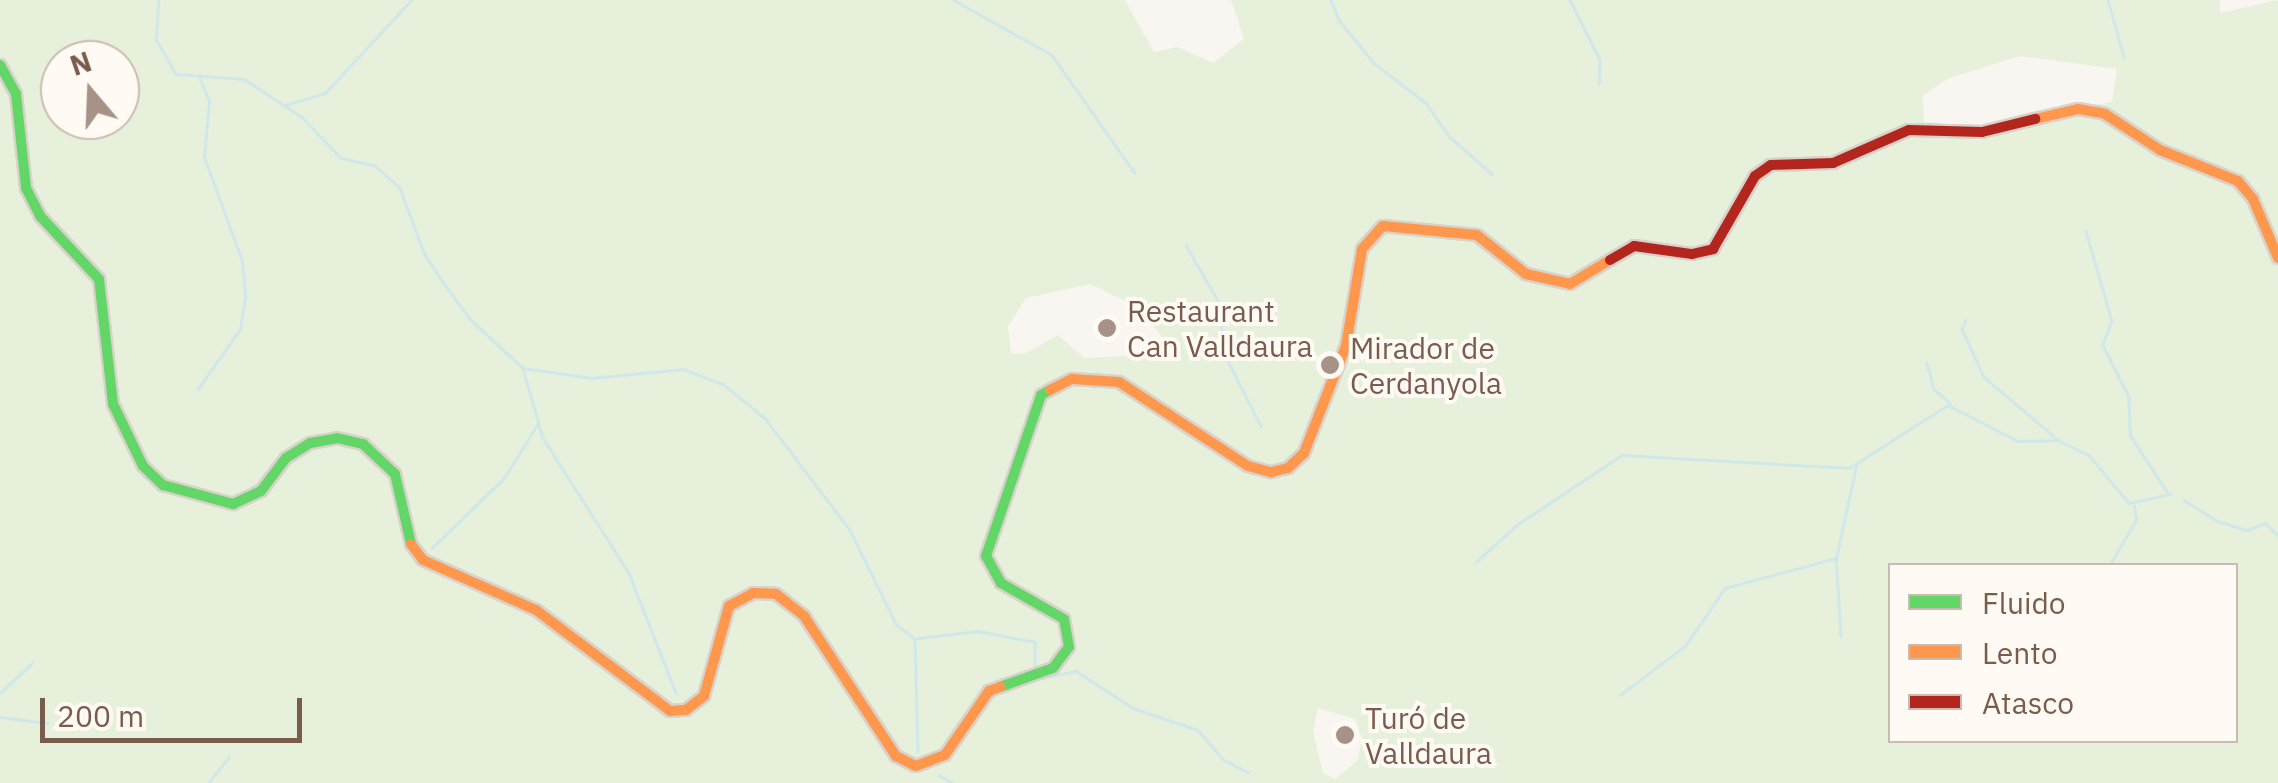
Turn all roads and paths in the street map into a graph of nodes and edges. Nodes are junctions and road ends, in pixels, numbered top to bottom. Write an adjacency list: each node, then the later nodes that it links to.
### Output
1 (0, 65): 2 (street)
2 (2278, 258)

